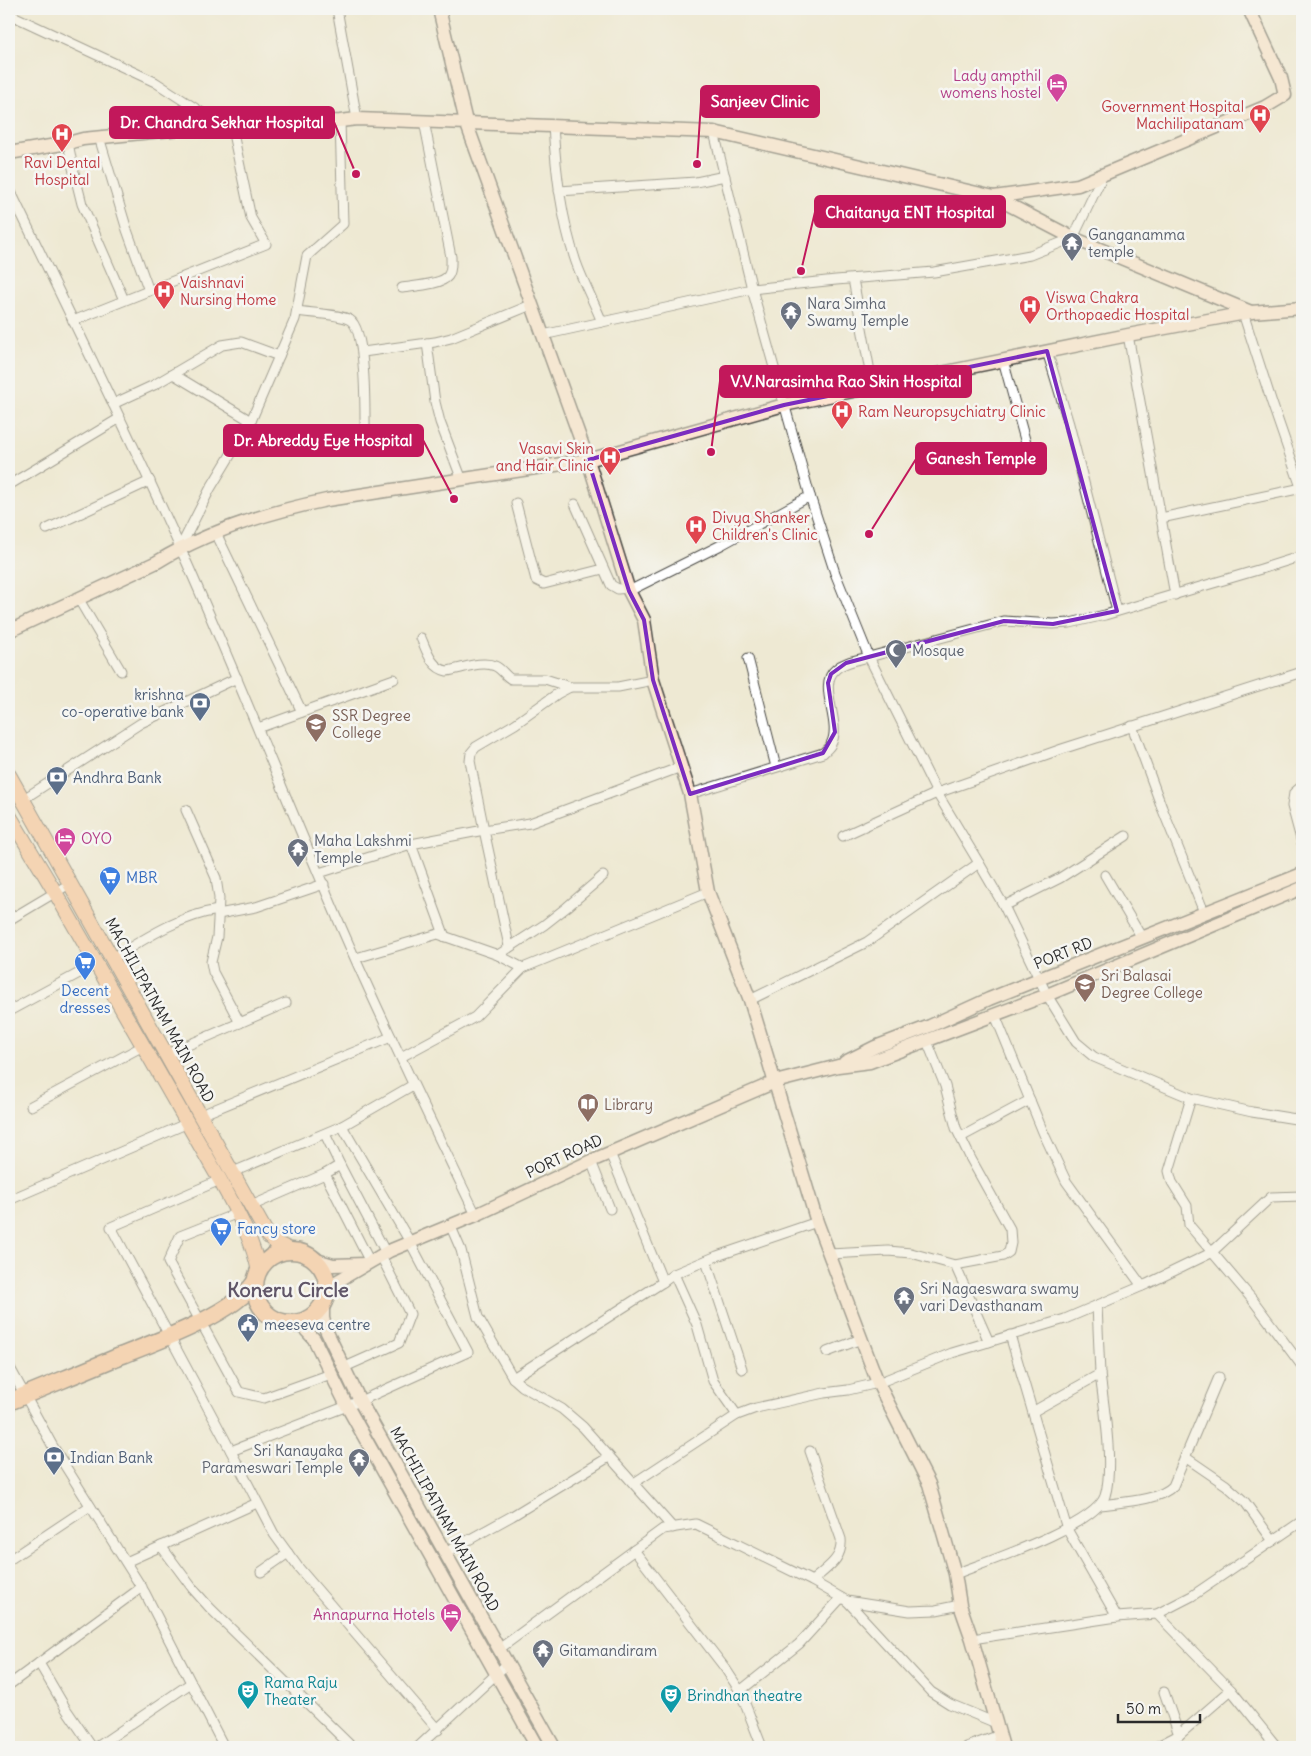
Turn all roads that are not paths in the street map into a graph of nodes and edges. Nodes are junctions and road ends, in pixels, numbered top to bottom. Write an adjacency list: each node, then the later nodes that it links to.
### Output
1 (337, 9): 5 (street)
2 (440, 9): 8 (street)
3 (1249, 9): 15 (street)
4 (9, 14): 9 (street)
5 (357, 119): 6 (street); 7 (street)
6 (340, 121): 9 (street); 28 (street)
7 (424, 121): 8 (street); 22 (street)
8 (466, 122): 10 (street); 26 (street)
9 (226, 124): 12 (street); 24 (street)
10 (553, 126): 11 (street); 18 (street)
11 (714, 132): 16 (street); 19 (street)
12 (99, 137): 13 (street); 24 (street)
13 (68, 143): 14 (street); 25 (street)
14 (9, 153)
15 (1103, 175): 19 (street); 20 (street)
16 (725, 176): 18 (street); 23 (street)
17 (9, 188): 30 (street)
18 (559, 191): 31 (street)
19 (994, 198): 20 (street)
20 (1073, 238): 21 (street); 29 (street)
21 (854, 278): 23 (street); 40 (street)
22 (402, 288)
23 (752, 289): 31 (street); 42 (street)
24 (149, 290): 25 (street)
25 (124, 300): 30 (street)
26 (532, 305): 32 (street); 34 (street)
27 (1302, 308): 29 (street)
28 (296, 312): 36 (street); 37 (street)
29 (1247, 313): 33 (street); 51 (street)
30 (73, 321): 41 (street)
31 (602, 322): 32 (street)
32 (543, 335): 47 (street)
33 (1128, 335): 35 (street); 55 (street)
34 (427, 343): 36 (street); 48 (street)
35 (1047, 351): 38 (street); 64 (street)
36 (362, 352): 45 (street)
37 (279, 356): 39 (street); 44 (street)
38 (1003, 360): 40 (street); 46 (street)
39 (173, 374): 41 (street); 44 (street)
40 (873, 388): 42 (street)
41 (113, 404): 43 (street)
42 (784, 405): 47 (street); 52 (street)
43 (120, 418): 49 (street); 50 (street)
44 (251, 421): 58 (street)
45 (365, 441)
46 (1030, 458)
47 (588, 460): 48 (street); 61 (street)
48 (462, 480): 57 (street)
49 (150, 481): 56 (street); 58 (street)
50 (9, 485)
51 (1302, 489): 55 (street)
52 (810, 496): 61 (street); 67 (street)
53 (516, 503): 60 (street)
54 (575, 504): 60 (street)
55 (1161, 518): 62 (street)
56 (47, 529)
57 (216, 533): 58 (street); 75 (street)
58 (180, 548): 63 (street); 71 (street)
59 (1302, 556): 62 (street)
60 (603, 569): 61 (street)
61 (629, 590): 73 (street)
62 (1175, 595): 64 (street)
63 (78, 598): 65 (street); 69 (street)
64 (1116, 611): 67 (street)
65 (9, 631)
66 (421, 638): 74 (street)
67 (869, 657): 79 (street); 82 (street)
68 (748, 658): 79 (street)
69 (121, 671)
70 (1302, 672): 76 (street)
71 (237, 678): 77 (street); 84 (street)
72 (394, 679): 75 (street)
73 (653, 680): 74 (street); 78 (street)
74 (570, 687): 87 (street)
75 (302, 712): 77 (street)
76 (1132, 726): 82 (street); 104 (street)
77 (258, 728): 93 (street)
78 (680, 767): 83 (street); 87 (street)
79 (776, 767): 83 (street)
80 (9, 774): 84 (main road, MACHILIPATNAM MAIN ROAD)
81 (1302, 786): 90 (street)
82 (937, 793): 88 (street); 92 (street)
83 (690, 794): 101 (street)
84 (22, 800): 97 (main road, MACHILIPATNAM MAIN ROAD)
85 (186, 810): 103 (street)
86 (9, 816): 100 (main road, MACHILIPATNAM MAIN ROAD)
87 (484, 830): 91 (street); 108 (street)
88 (843, 836)
89 (1126, 836): 102 (street)
90 (1302, 843)
91 (412, 844): 93 (street); 106 (street)
92 (979, 863): 102 (street); 116 (street)
93 (319, 873): 98 (street)
94 (1302, 874): 104 (street, PORT RD)
95 (1106, 875): 107 (street)
96 (603, 876): 108 (street)
97 (70, 884): 100 (street); 110 (main road, MACHILIPATNAM MAIN ROAD)
98 (324, 884): 103 (street); 111 (street)
99 (1302, 888): 115 (street)
100 (55, 892): 105 (street); 112 (main road, MACHILIPATNAM MAIN ROAD)
101 (708, 892): 113 (street); 116 (street)
102 (1004, 906): 114 (street)
103 (218, 912): 110 (street); 120 (street)
104 (1204, 912): 107 (street, PORT RD)
105 (9, 920)
106 (445, 937): 109 (street); 111 (street)
107 (1142, 938): 114 (street, PORT RD)
108 (509, 946): 109 (street)
109 (498, 955): 113 (street)
110 (113, 958): 124 (main road, MACHILIPATNAM MAIN ROAD)
111 (356, 958): 121 (street)
112 (96, 964): 118 (street); 123 (main road, MACHILIPATNAM MAIN ROAD)
113 (523, 968): 125 (street)
114 (1040, 980): 115 (street); 126 (street, PORT RD)
115 (1046, 995): 119 (street); 129 (street)
116 (750, 1000): 127 (street)
117 (286, 1003): 120 (street)
118 (9, 1011)
119 (995, 1015): 122 (street); 130 (street)
120 (240, 1023): 124 (street)
121 (391, 1037): 125 (street); 132 (street)
122 (927, 1041): 126 (street); 137 (street)
123 (144, 1046): 131 (street); 134 (main road, MACHILIPATNAM MAIN ROAD)
124 (166, 1054): 132 (main road, MACHILIPATNAM MAIN ROAD)
125 (401, 1057): 128 (street)
126 (838, 1066): 127 (street, PORT ROAD)
127 (775, 1082): 138 (street, PORT ROAD); 150 (street)
128 (413, 1085): 135 (street); 149 (street)
129 (1191, 1098): 133 (street); 154 (street)
130 (1030, 1100): 137 (street); 163 (street)
131 (31, 1106)
132 (201, 1115): 141 (main road, MACHILIPATNAM MAIN ROAD)
133 (1302, 1120)
134 (188, 1123): 143 (main road, MACHILIPATNAM MAIN ROAD); 145 (street)
135 (342, 1126): 136 (street); 152 (street)
136 (325, 1134): 140 (street); 141 (street)
137 (960, 1137): 159 (street)
138 (610, 1152): 139 (street, PORT ROAD); 162 (street)
139 (591, 1161): 147 (street); 149 (street, PORT ROAD)
140 (340, 1165): 142 (street); 156 (street)
141 (233, 1172): 146 (main road, MACHILIPATNAM MAIN ROAD)
142 (325, 1174): 146 (street); 156 (street)
143 (220, 1180): 148 (main road, MACHILIPATNAM MAIN ROAD); 170 (street)
144 (1302, 1196): 154 (street)
145 (9, 1200)
146 (251, 1206): 153 (main road, MACHILIPATNAM MAIN ROAD)
147 (610, 1209)
148 (238, 1213): 161 (main road, MACHILIPATNAM MAIN ROAD); 168 (street)
149 (476, 1215): 151 (street, PORT ROAD)
150 (817, 1222): 155 (street); 158 (street)
151 (450, 1227): 152 (street, PORT ROAD); 182 (street)
152 (410, 1242): 156 (street, PORT ROAD); 185 (street)
153 (292, 1251): 157 (highway); 161 (highway)
154 (1211, 1253): 163 (street); 176 (street)
155 (829, 1254): 159 (street); 172 (street)
156 (376, 1258): 157 (street, PORT ROAD); 164 (street, PORT ROAD); 177 (street)
157 (313, 1259): 164 (highway)
158 (706, 1261): 160 (street); 178 (street)
159 (955, 1266): 173 (street)
160 (674, 1274): 162 (street); 189 (street)
161 (257, 1277): 166 (highway); 167 (highway)
162 (663, 1282): 182 (street)
163 (1142, 1286): 165 (street)
164 (325, 1296): 169 (highway); 177 (street, MACHILIPATNAM MAIN ROAD)
165 (1097, 1305): 171 (street); 180 (street)
166 (228, 1307): 167 (highway); 168 (highway)
167 (261, 1307): 169 (highway)
168 (201, 1321): 170 (highway); 179 (street)
169 (287, 1323): 179 (street, MACHILIPATNAM MAIN ROAD)
170 (170, 1336): 184 (highway); 190 (street)
171 (1010, 1336): 173 (street); 188 (street)
172 (861, 1338): 174 (street); 183 (street)
173 (989, 1342): 183 (street)
174 (827, 1352)
175 (9, 1366): 184 (street)
176 (1302, 1366)
177 (345, 1368): 185 (street, MACHILIPATNAM MAIN ROAD)
178 (742, 1369)
179 (331, 1374): 187 (street, MACHILIPATNAM MAIN ROAD)
180 (1100, 1374): 188 (street); 196 (street)
181 (1219, 1377): 193 (street)
182 (513, 1378): 192 (street)
183 (878, 1383): 189 (street); 209 (street)
184 (24, 1395): 186 (highway); 197 (street)
185 (360, 1401): 187 (street); 205 (street, MACHILIPATNAM MAIN ROAD)
186 (9, 1402)
187 (347, 1406): 190 (street); 220 (street, MACHILIPATNAM MAIN ROAD)
188 (1034, 1411): 200 (street)
189 (737, 1415): 194 (street)
190 (231, 1451): 195 (street)
191 (810, 1451): 210 (street)
192 (609, 1457): 194 (street); 205 (street)
193 (1185, 1457): 196 (street); 201 (street)
194 (634, 1483): 199 (street)
195 (257, 1502): 202 (street); 204 (street)
196 (1100, 1505): 200 (street)
197 (90, 1506): 206 (street); 207 (street)
198 (1302, 1521): 201 (street)
199 (673, 1528): 203 (street); 210 (street)
200 (1067, 1529): 209 (street); 215 (street)
201 (1274, 1542): 214 (street)
202 (162, 1546): 207 (street); 232 (street)
203 (634, 1550): 217 (street); 224 (street)
204 (288, 1553): 208 (street); 226 (street)
205 (445, 1553): 217 (street, MACHILIPATNAM MAIN ROAD)
206 (9, 1560)
207 (126, 1562): 211 (street)
208 (260, 1572)
209 (955, 1574): 213 (street)
210 (812, 1581): 212 (street)
211 (142, 1587): 218 (street); 221 (street)
212 (844, 1600): 213 (street); 224 (street); 227 (street)
213 (960, 1605): 216 (street)
214 (1156, 1614): 215 (street); 223 (street)
215 (1117, 1617): 216 (street)
216 (972, 1639): 227 (street)
217 (499, 1648): 219 (street, MACHILIPATNAM MAIN ROAD)
218 (39, 1663): 222 (street); 229 (street)
219 (507, 1664): 220 (street); 235 (street, MACHILIPATNAM MAIN ROAD)
220 (496, 1674): 226 (street); 234 (street, MACHILIPATNAM MAIN ROAD)
221 (191, 1683): 230 (street); 231 (street)
222 (9, 1685)
223 (1231, 1690): 228 (street); 239 (street)
224 (740, 1691): 236 (street)
225 (1164, 1692): 228 (street)
226 (438, 1730): 233 (street)
227 (1000, 1735): 237 (street)
228 (1179, 1735): 238 (street)
229 (92, 1747)
230 (97, 1747)
231 (224, 1747)
232 (352, 1747)
233 (418, 1747)
234 (537, 1747)
235 (554, 1747)
236 (762, 1747)
237 (967, 1747)
238 (1156, 1747)
239 (1277, 1747)

